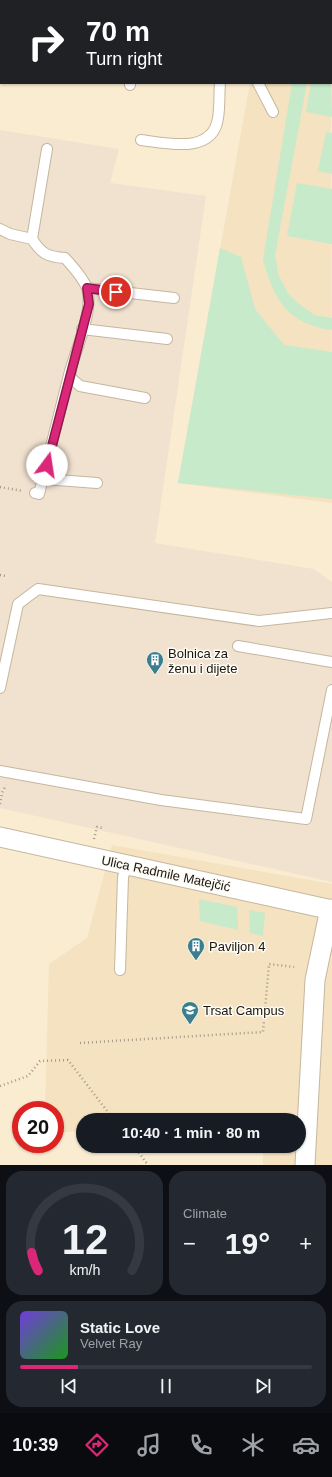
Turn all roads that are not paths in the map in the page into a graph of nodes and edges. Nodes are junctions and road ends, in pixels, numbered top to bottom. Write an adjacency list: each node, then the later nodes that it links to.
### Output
1 (220, 84): 4 (lane)
2 (259, 84): 3 (lane)
3 (273, 112)
4 (141, 140)
5 (47, 149): 7 (lane)
6 (0, 229): 7 (lane)
7 (32, 238): 8 (lane)
8 (87, 288): 9 (lane); 10 (lane)
9 (174, 298)
10 (82, 329): 11 (lane); 12 (lane)
11 (167, 338)
12 (70, 371): 13 (lane); 14 (lane)
13 (144, 398)
14 (44, 479): 15 (lane); 16 (lane)
15 (97, 482)
16 (35, 493)
17 (332, 613): 20 (lane)
18 (238, 646): 19 (lane)
19 (332, 662)
20 (0, 688)
21 (332, 690): 22 (lane)
22 (0, 771)
23 (0, 837): 24 (street, Ulica Radmile Matejčić)
24 (127, 865): 25 (street, Ulica Radmile Matejčić); 26 (lane)
25 (331, 909): 27 (street)
26 (120, 970)
27 (305, 1165)

